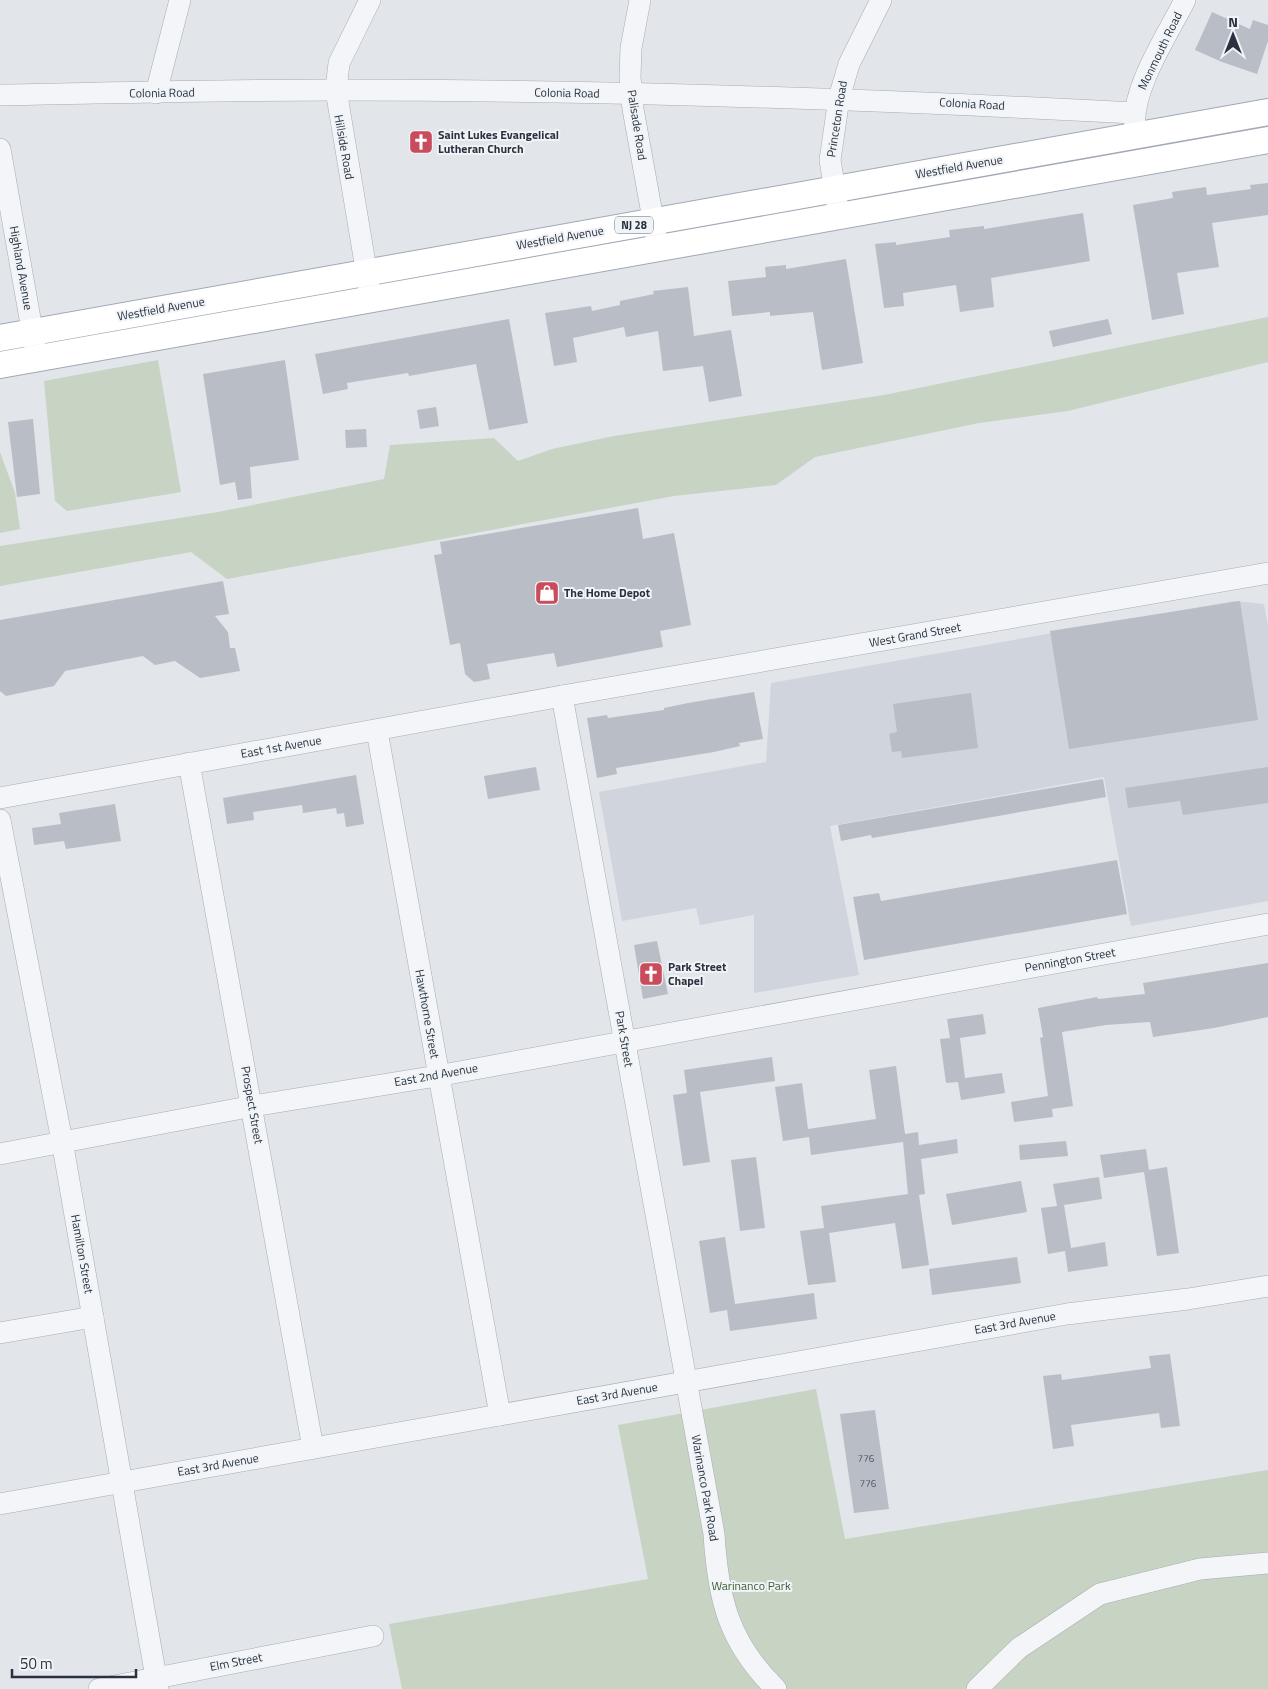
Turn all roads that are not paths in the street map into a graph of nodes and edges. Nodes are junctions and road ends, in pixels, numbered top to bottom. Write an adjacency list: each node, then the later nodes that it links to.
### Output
1 (180, 0): 7 (street)
2 (370, 0): 6 (street, Hillside Road)
3 (640, 0): 8 (street, Palisade Road)
4 (881, 0): 10 (street, Princeton Road)
5 (1185, 0): 12 (street, Monmouth Road)
6 (336, 90): 7 (street, Colonia Road); 8 (street, Colonia Road); 20 (street, Hillside Road)
7 (156, 93): 9 (street, Colonia Road)
8 (631, 94): 10 (street, Colonia Road); 18 (street, Palisade Road)
9 (0, 95)
10 (839, 98): 12 (street, Colonia Road); 16 (street, Princeton Road)
11 (1268, 112): 12 (main road, Westfield Avenue / NJ 28)
12 (1135, 124): 15 (street, Monmouth Road); 16 (main road, Westfield Avenue / NJ 28)
13 (1268, 140): 15 (main road, NJ 28)
14 (0, 148): 22 (street, Highland Avenue)
15 (1141, 162): 17 (main road, NJ 28)
16 (834, 190): 17 (street, Princeton Road); 18 (main road, Westfield Avenue / NJ 28)
17 (839, 216): 19 (main road, NJ 28)
18 (653, 221): 19 (street, Palisade Road); 20 (main road, Westfield Avenue / NJ 28)
19 (658, 249): 21 (main road, NJ 28)
20 (367, 272): 21 (street, Hillside Road); 22 (main road, Westfield Avenue / NJ 28)
21 (372, 300): 24 (main road, NJ 28)
22 (32, 332): 23 (main road, Westfield Avenue / NJ 28); 24 (street, Highland Avenue)
23 (0, 338)
24 (37, 358): 25 (main road, NJ 28)
25 (0, 365)
26 (1268, 574): 27 (street, West Grand Street)
27 (562, 696): 28 (street, East 1st Avenue); 34 (street, Park Street)
28 (376, 730): 29 (street, East 1st Avenue); 35 (street, Hawthorne Street)
29 (189, 763): 30 (street, East 1st Avenue); 36 (street, Prospect Street)
30 (0, 798)
31 (0, 820): 37 (street, Hamilton Street)
32 (1268, 924): 33 (street, Pennington Street)
33 (871, 996): 34 (street, East 2nd Avenue)
34 (625, 1041): 35 (street, East 2nd Avenue); 42 (street, Park Street)
35 (438, 1076): 36 (street, East 2nd Avenue); 43 (street, Hawthorne Street)
36 (253, 1106): 37 (street, East 2nd Avenue); 44 (street, Prospect Street)
37 (62, 1142): 38 (street, East 2nd Avenue); 40 (street, Hamilton Street)
38 (0, 1154)
39 (1268, 1286): 42 (street, East 3rd Avenue)
40 (93, 1317): 41 (street); 45 (street, Hamilton Street)
41 (0, 1333)
42 (686, 1382): 43 (street, East 3rd Avenue); 51 (street, Warinanco Park Road)
43 (500, 1415): 44 (street, East 3rd Avenue)
44 (313, 1448): 45 (street, East 3rd Avenue)
45 (121, 1482): 46 (street, East 3rd Avenue); 49 (street, Hamilton Street)
46 (0, 1504)
47 (1268, 1563): 52 (street)
48 (372, 1636): 49 (street, Elm Street)
49 (157, 1683): 50 (street, Elm Street)
50 (99, 1689)
51 (776, 1689)
52 (977, 1689)

